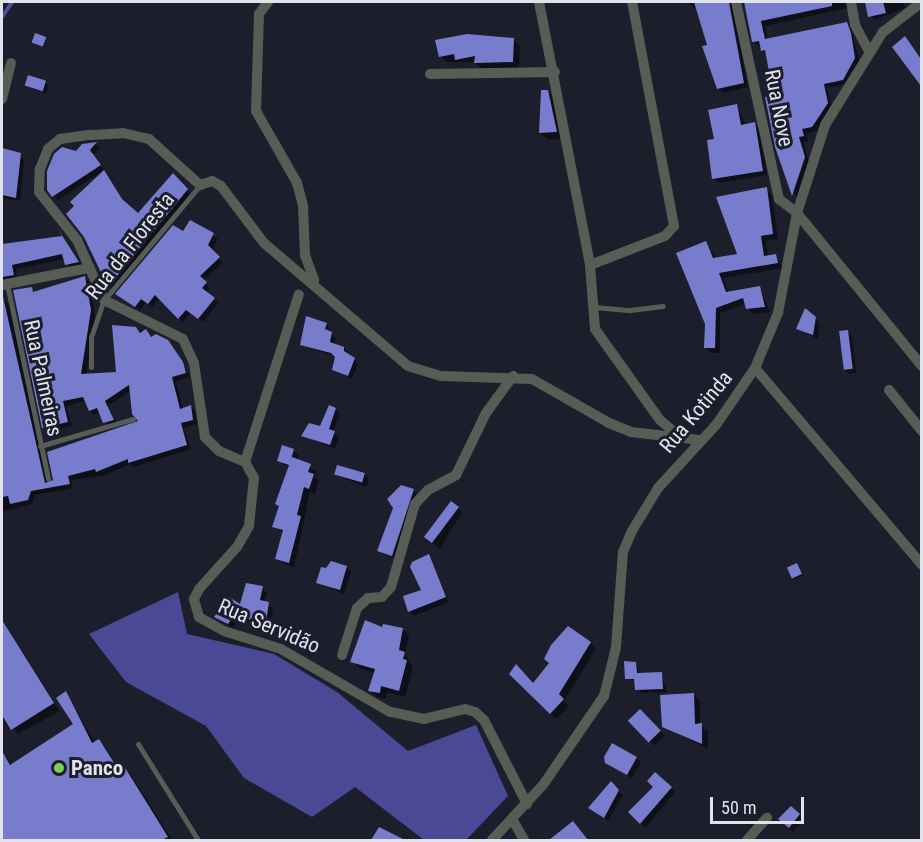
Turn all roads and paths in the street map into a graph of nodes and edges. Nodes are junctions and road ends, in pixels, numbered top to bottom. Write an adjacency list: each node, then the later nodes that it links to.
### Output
1 (268, 2): 17 (street)
2 (539, 2): 9 (street)
3 (632, 2): 14 (street)
4 (736, 2): 13 (street, Rua Nove)
5 (851, 2): 7 (street)
6 (921, 2): 7 (street, Rua Kotinda)
7 (868, 51): 13 (street, Rua Kotinda)
8 (11, 63): 11 (street)
9 (555, 72): 10 (street); 14 (street)
10 (430, 74)
11 (2, 99)
12 (200, 185): 15 (street); 17 (street); 19 (lane, Rua da Floresta)
13 (797, 213): 22 (street, Rua Nove); 24 (street, Rua Kotinda)
14 (590, 265): 21 (street)
15 (89, 268): 16 (street); 19 (street)
16 (4, 284): 31 (lane, Rua Palmeiras)
17 (316, 286): 25 (street)
18 (299, 294): 32 (street)
19 (104, 300): 23 (lane, Rua da Floresta); 32 (street)
20 (663, 306): 21 (lane)
21 (592, 307): 29 (street)
22 (921, 366)
23 (91, 367)
24 (755, 368): 30 (street, Rua Kotinda); 34 (street)
25 (513, 376): 29 (street); 35 (street)
26 (889, 390): 28 (street)
27 (133, 418): 31 (lane)
28 (921, 431)
29 (680, 437): 30 (street)
30 (700, 440): 37 (street, Rua Kotinda)
31 (40, 446): 33 (lane, Rua Palmeiras)
32 (245, 462): 37 (street, Rua Servidão)
33 (48, 479)
34 (921, 565)
35 (342, 655)
36 (138, 744): 40 (lane)
37 (527, 804): 39 (street, Rua Kotinda)
38 (768, 818): 43 (street)
39 (512, 819): 41 (street, Rua Kotinda); 42 (street)
40 (198, 840)
41 (492, 840)
42 (524, 840)
43 (747, 840)

